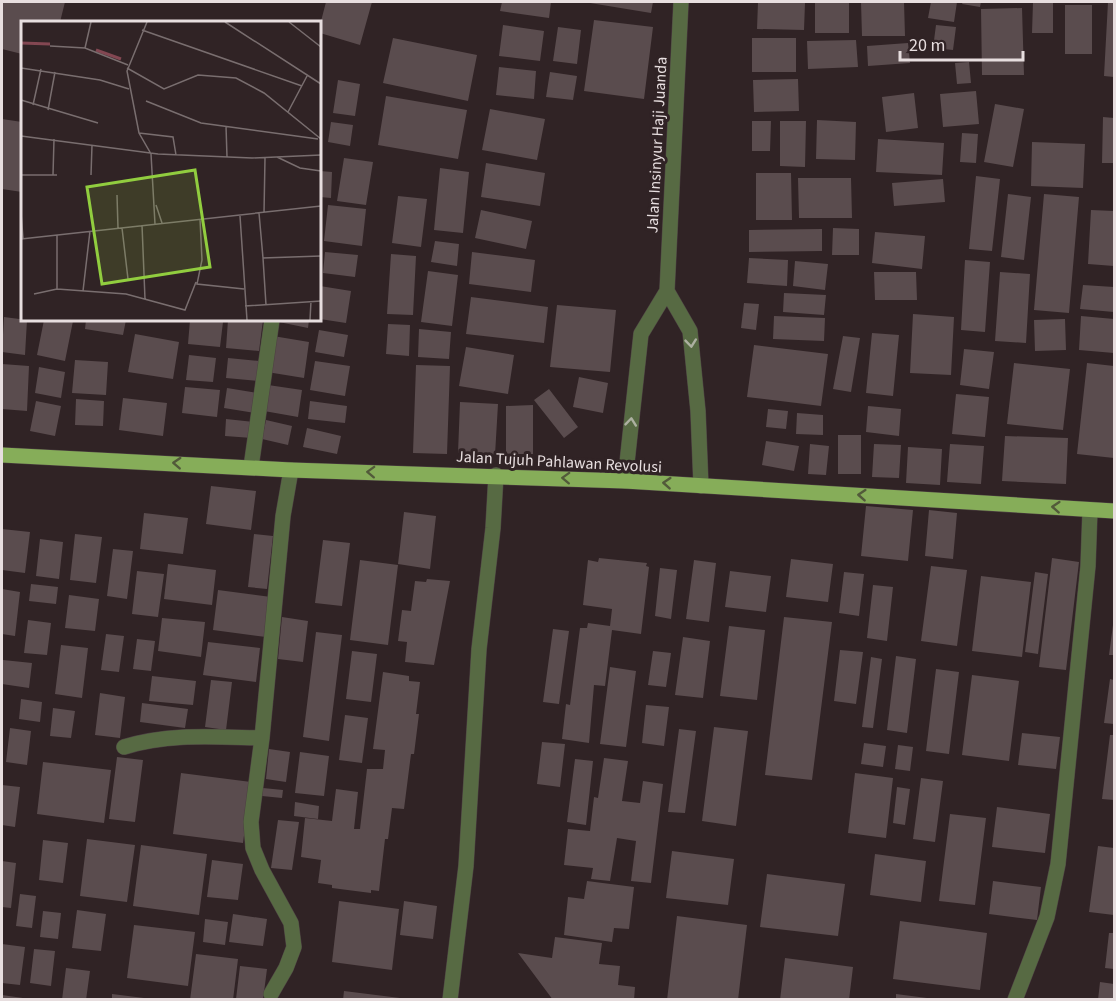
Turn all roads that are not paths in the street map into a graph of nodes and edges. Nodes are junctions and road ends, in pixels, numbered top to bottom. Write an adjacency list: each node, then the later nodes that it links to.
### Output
1 (681, 2): 2 (street, Jalan Insinyur Haji Juanda)
2 (667, 291): 8 (street, Jalan Insinyur Haji Juanda, one-way to 2); 9 (street, one-way to 9)
3 (272, 321): 5 (street)
4 (2, 455): 5 (main road, Jalan Tujuh Pahlawan Revolusi, one-way to 4)
5 (251, 466): 6 (main road, Jalan Tujuh Pahlawan Revolusi)
6 (291, 470): 7 (main road, Jalan Tujuh Pahlawan Revolusi, one-way to 6); 12 (street)
7 (496, 475): 8 (main road, Jalan Tujuh Pahlawan Revolusi, one-way to 7); 15 (street)
8 (625, 481): 9 (main road, Jalan Tujuh Pahlawan Revolusi, one-way to 8)
9 (701, 486): 10 (main road, Jalan Tujuh Pahlawan Revolusi, one-way to 9)
10 (1090, 510): 11 (main road, Jalan Tujuh Pahlawan Revolusi); 16 (street)
11 (1114, 511)
12 (262, 738): 13 (street); 14 (street)
13 (124, 747)
14 (271, 994)
15 (450, 999)
16 (1015, 999)

